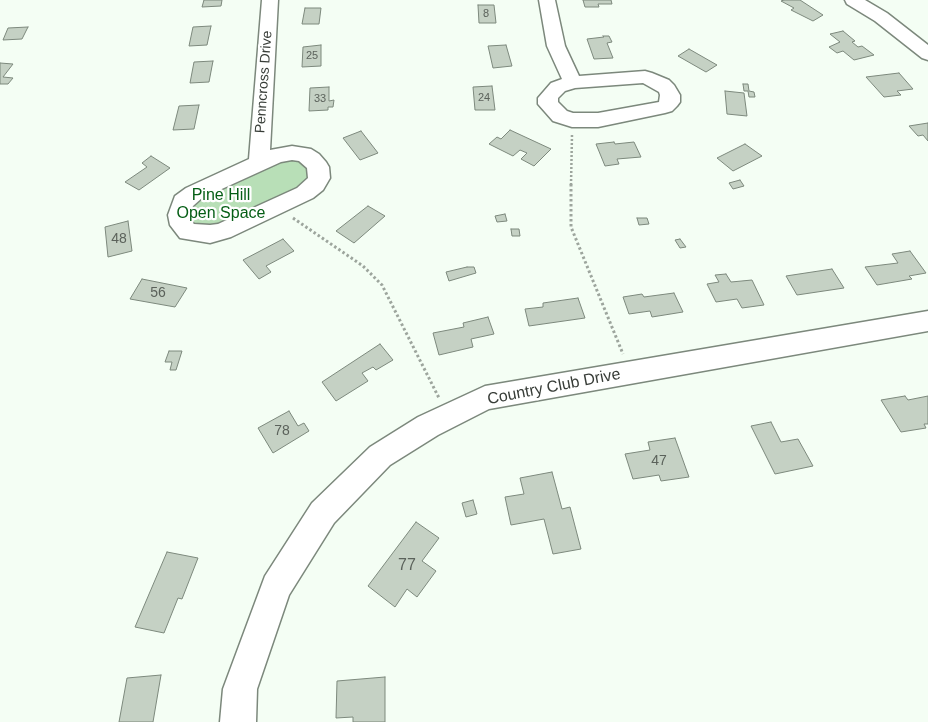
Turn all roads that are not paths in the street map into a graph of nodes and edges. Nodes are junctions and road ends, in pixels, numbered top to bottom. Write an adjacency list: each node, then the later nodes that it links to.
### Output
1 (270, 0): 6 (street, Penncross Drive)
2 (547, 0): 5 (street)
3 (853, 0): 4 (street)
4 (928, 54)
5 (573, 82): 5 (street)
6 (259, 164): 6 (street, Penncross Drive)
7 (928, 321): 8 (street, Country Club Drive)
8 (238, 722)

